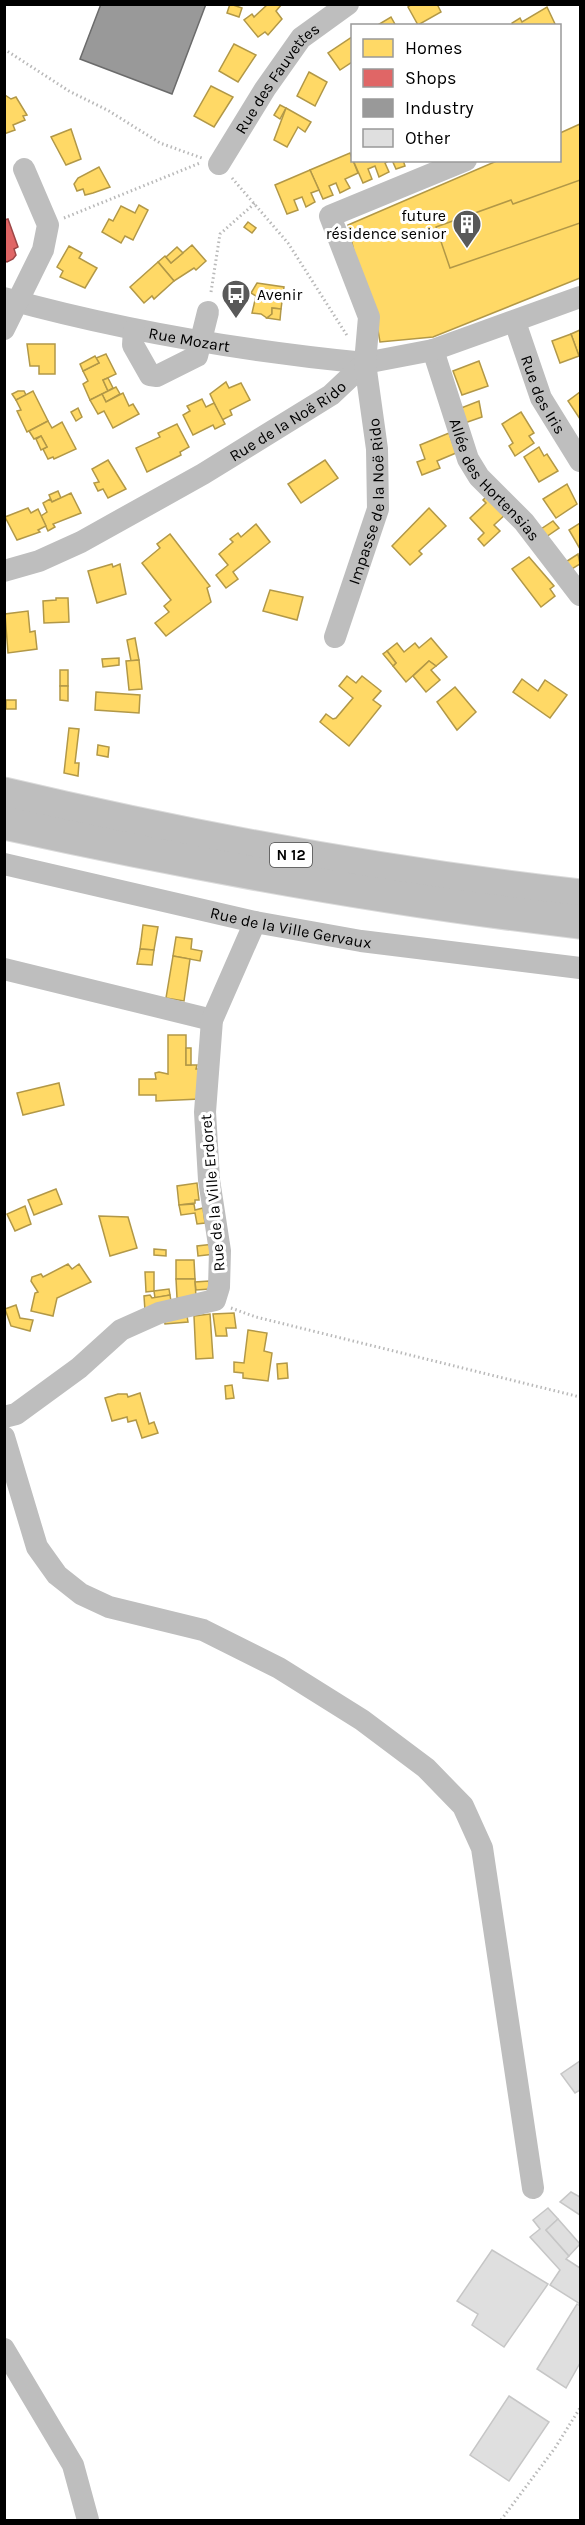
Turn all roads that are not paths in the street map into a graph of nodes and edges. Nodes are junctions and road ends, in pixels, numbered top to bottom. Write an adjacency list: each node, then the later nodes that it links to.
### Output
1 (348, 4): 3 (street, Rue des Fauvettes)
2 (461, 162): 13 (street, Impasse de la Noë Rido)
3 (219, 164)
4 (24, 170): 6 (street)
5 (580, 297): 8 (street)
6 (11, 300): 9 (street); 10 (street, Rue Mozart)
7 (208, 312): 11 (street)
8 (515, 322): 12 (street); 14 (street, Rue des Iris)
9 (4, 329)
10 (134, 330): 11 (street, Rue Mozart); 11 (street)
11 (202, 342): 13 (street, Rue Mozart)
12 (433, 350): 13 (street); 16 (street, Allée des Hortensias)
13 (365, 363): 15 (street, Rue de la Noë Rido); 17 (street, Impasse de la Noë Rido)
14 (580, 461)
15 (4, 571)
16 (580, 595)
17 (335, 638)
18 (4, 794): 21 (highway, N 12)
19 (4, 823): 23 (highway, N 12)
20 (4, 864): 22 (street, Rue de la Ville Gervaux)
21 (580, 896)
22 (255, 922): 24 (street, Rue de la Ville Gervaux); 26 (street, Rue de la Ville Erdoret)
23 (580, 922)
24 (580, 968)
25 (4, 969): 26 (street)
26 (212, 1020): 27 (street, Rue de la Ville Erdoret)
27 (4, 1417)
28 (4, 1437): 29 (street)
29 (533, 2188)
30 (4, 2349): 31 (street)
31 (88, 2520)

